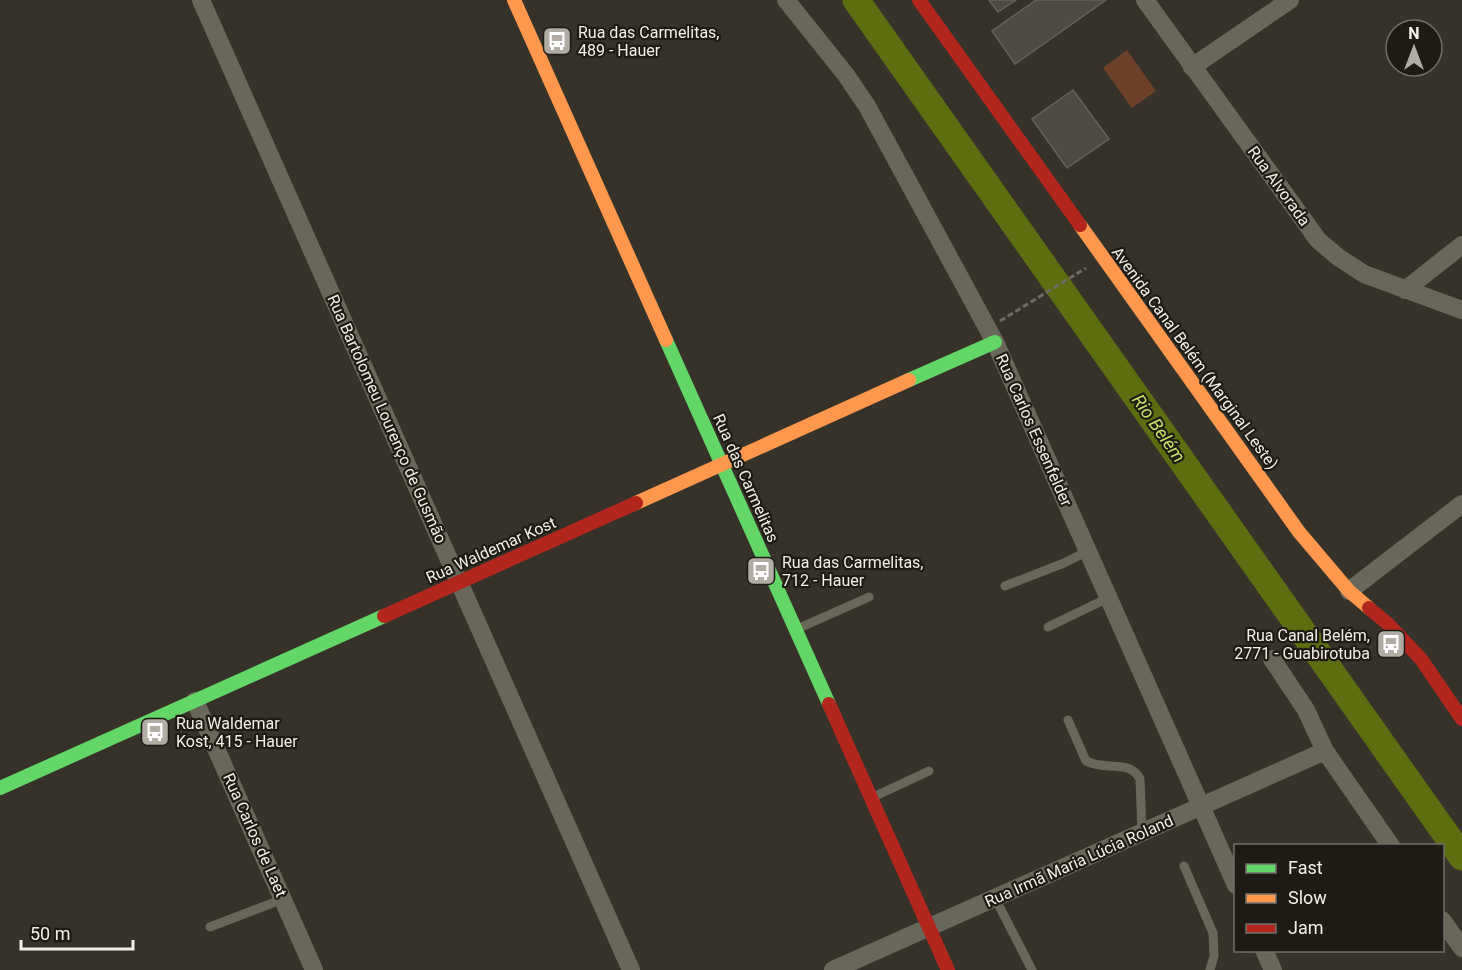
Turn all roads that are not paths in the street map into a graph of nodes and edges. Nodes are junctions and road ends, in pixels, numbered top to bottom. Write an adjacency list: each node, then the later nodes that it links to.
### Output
1 (201, 0): 15 (street, Rua Bartolomeu Lourenço de Gusmão)
2 (514, 0): 12 (street, Rua das Carmelitas)
3 (786, 0): 11 (street, Rua Carlos Essenfelder)
4 (919, 0): 17 (street, Avenida Canal Belém (Marginal Leste))
5 (1145, 0): 7 (street, Rua Alvorada)
6 (1290, 0): 7 (street)
7 (1192, 67): 9 (street, Rua Alvorada)
8 (1462, 245): 9 (street)
9 (1405, 290): 10 (street, Rua Alvorada)
10 (1462, 310)
11 (992, 335): 12 (street, Rua Waldemar Kost); 14 (street, Rua Carlos Essenfelder)
12 (722, 465): 15 (street, Rua Waldemar Kost); 21 (street, Rua das Carmelitas)
13 (1462, 504): 17 (street)
14 (1088, 551): 16 (lane); 19 (street, Rua Carlos Essenfelder)
15 (459, 582): 23 (street, Rua Waldemar Kost); 43 (street, Rua Bartolomeu Lourenço de Gusmão)
16 (1005, 586)
17 (1349, 591): 24 (street, Avenida Canal Belém (Marginal Leste))
18 (869, 597): 21 (lane)
19 (1108, 598): 20 (lane); 30 (street, Rua Carlos Essenfelder)
20 (1048, 627)
21 (796, 630): 29 (street, Rua das Carmelitas)
22 (1272, 659): 26 (street)
23 (195, 701): 28 (street, Rua Waldemar Kost); 36 (street, Rua Carlos de Laet)
24 (1462, 719)
25 (1068, 720): 31 (lane)
26 (1325, 752): 30 (street, Rua Irmã Maria Lúcia Roland); 32 (street)
27 (929, 771): 29 (lane)
28 (0, 788)
29 (871, 798): 39 (street, Rua das Carmelitas)
30 (1201, 807): 31 (street, Rua Irmã Maria Lúcia Roland); 34 (street, Rua Carlos Essenfelder)
31 (1142, 833): 35 (street, Rua Irmã Maria Lúcia Roland)
32 (1390, 844)
33 (1184, 866): 47 (lane)
34 (1234, 881)
35 (995, 898): 39 (street, Rua Irmã Maria Lúcia Roland); 46 (lane)
36 (283, 899): 38 (lane); 42 (street, Rua Carlos de Laet)
37 (1444, 921): 40 (street)
38 (210, 927)
39 (929, 927): 44 (street, Rua Irmã Maria Lúcia Roland); 45 (street, Rua das Carmelitas)
40 (1462, 948)
41 (1264, 952): 48 (street)
42 (314, 970)
43 (631, 970)
44 (833, 970)
45 (948, 970)
46 (1032, 970)
47 (1210, 970)
48 (1273, 970)

